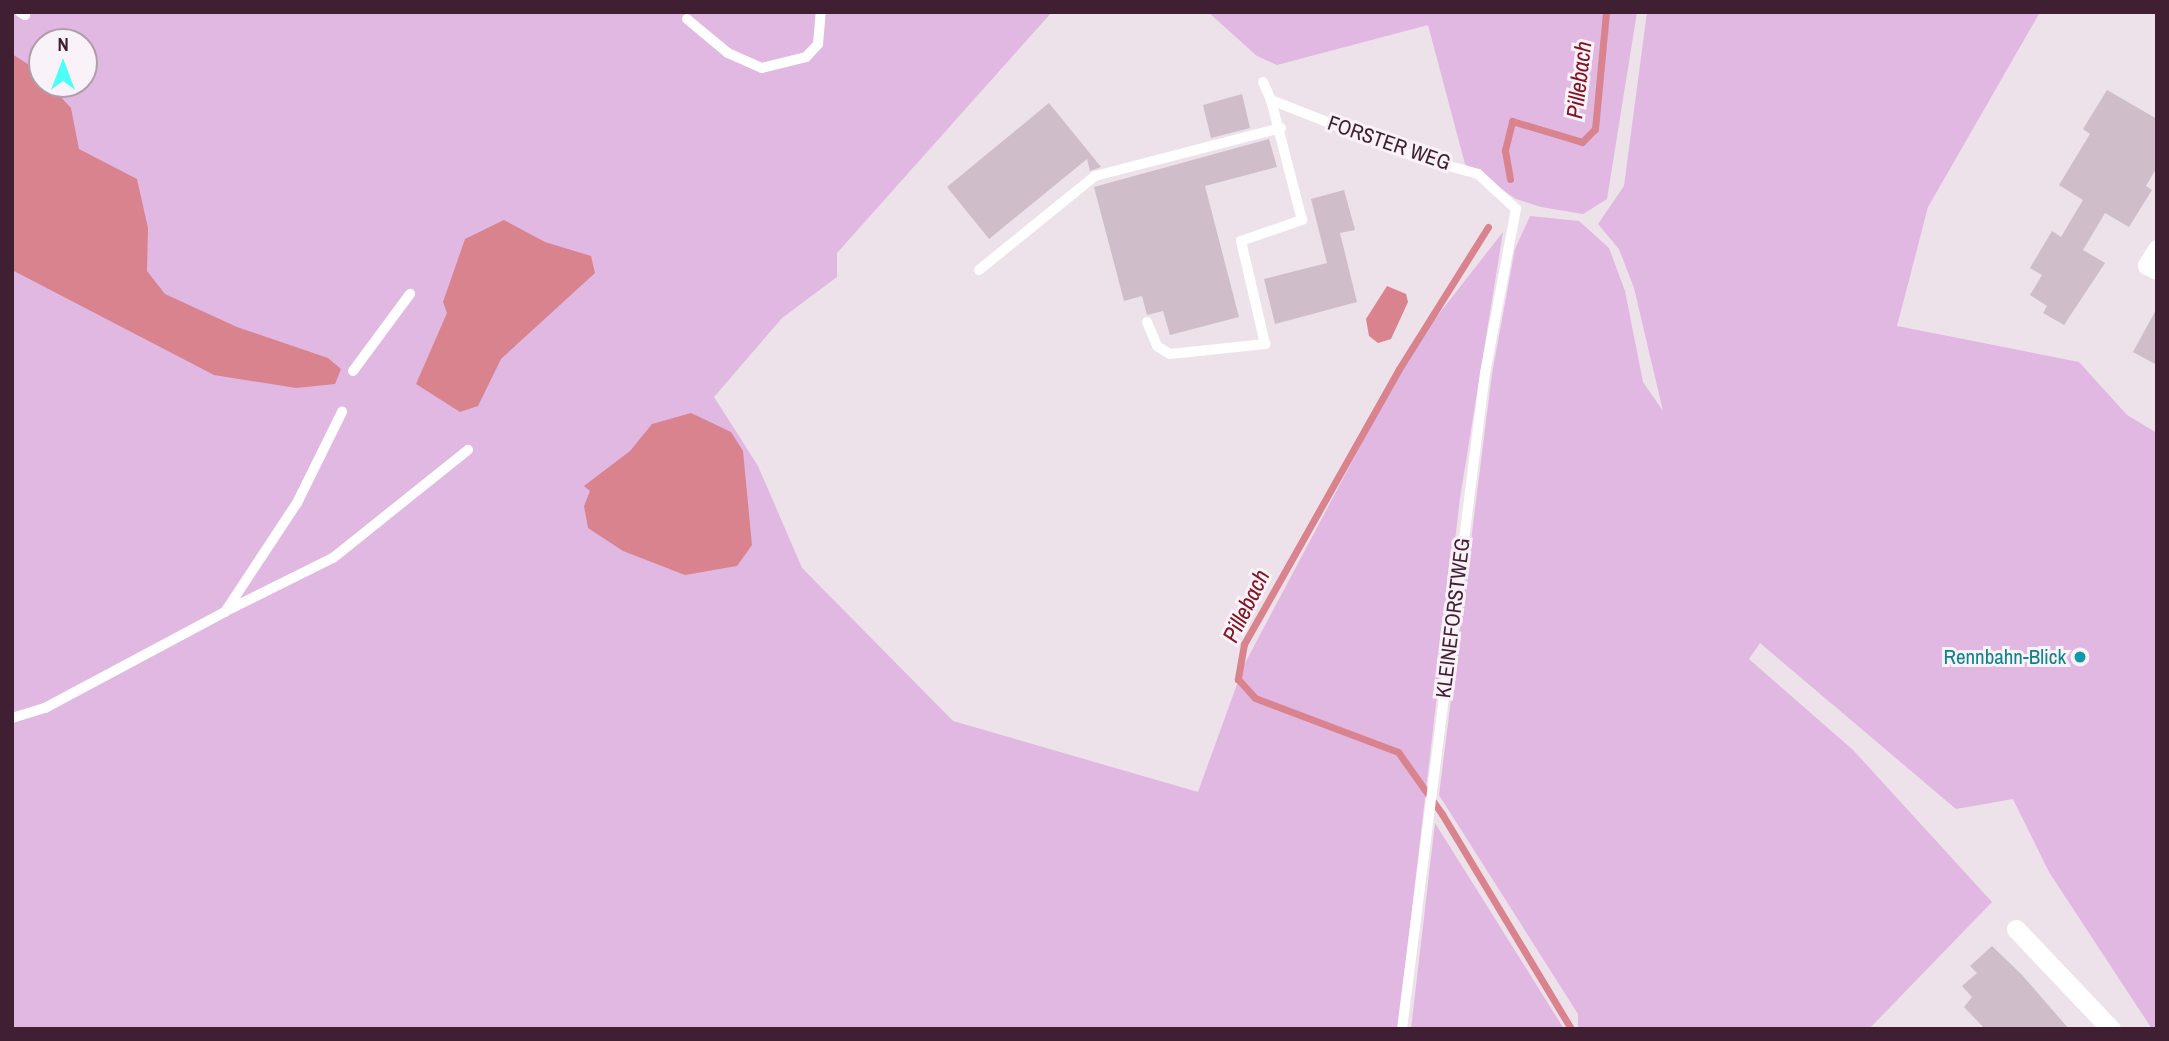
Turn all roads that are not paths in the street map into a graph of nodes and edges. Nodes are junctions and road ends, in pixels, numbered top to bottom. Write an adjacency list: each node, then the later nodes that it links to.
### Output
1 (821, 12): 2 (lane)
2 (687, 19)
3 (1263, 82): 4 (lane)
4 (1271, 100): 5 (lane); 6 (lane, FORSTER WEG)
5 (1281, 128): 8 (lane); 11 (lane)
6 (1516, 209): 18 (lane, KLEINEFORSTWEG)
7 (2157, 249): 9 (street)
8 (979, 270)
9 (2157, 270)
10 (410, 294): 12 (lane)
11 (1147, 322)
12 (353, 370)
13 (342, 412): 15 (lane)
14 (468, 450): 15 (lane)
15 (225, 612): 16 (lane)
16 (12, 718)
17 (2016, 929): 19 (street)
18 (1402, 1029)
19 (2111, 1029)

